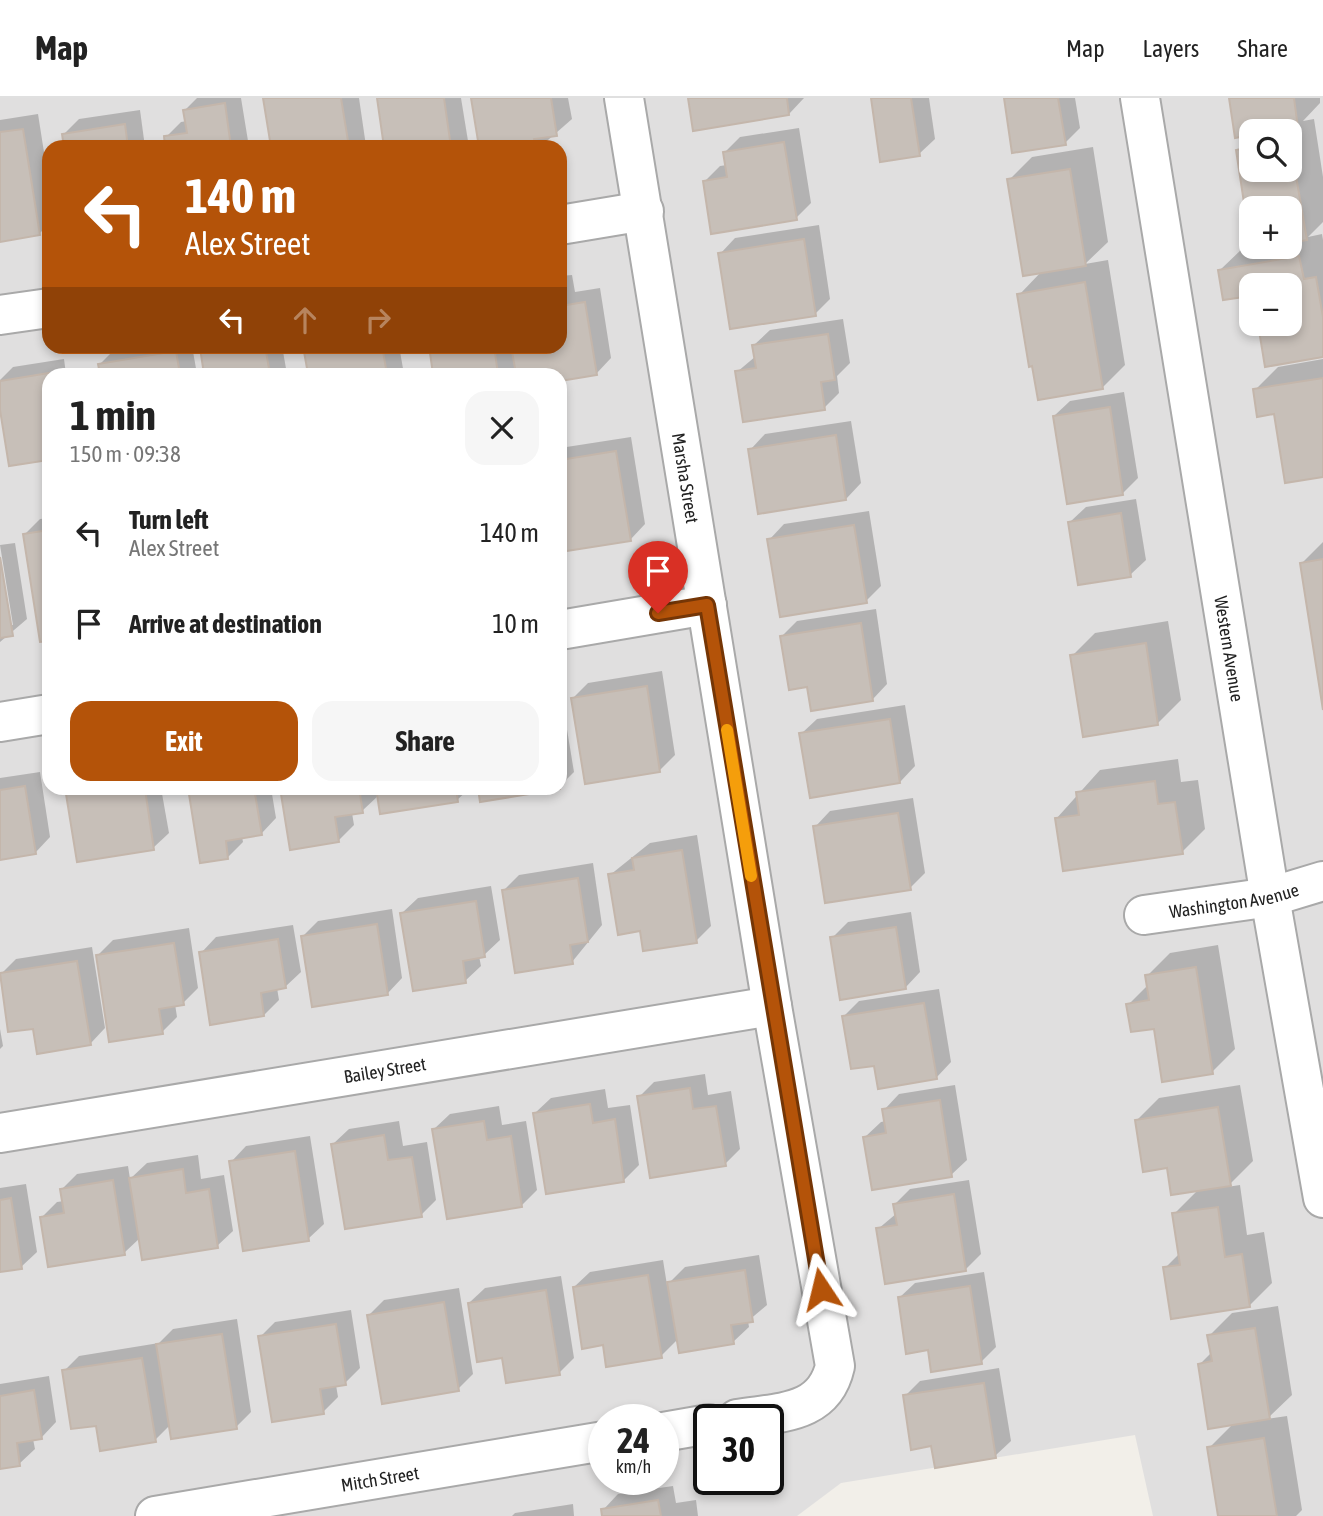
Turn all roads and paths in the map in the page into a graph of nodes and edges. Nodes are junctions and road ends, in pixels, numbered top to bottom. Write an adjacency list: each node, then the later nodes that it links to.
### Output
1 (624, 98): 3 (street, Marsha Street)
2 (1140, 98): 12 (street, Western Avenue)
3 (644, 211): 4 (street); 7 (street, Marsha Street)
4 (567, 224)
5 (42, 308): 6 (street)
6 (0, 316)
7 (707, 605): 8 (street); 14 (street, Marsha Street)
8 (567, 628)
9 (42, 715): 10 (street)
10 (0, 722)
11 (1323, 881): 12 (street, Washington Avenue)
12 (1270, 897): 13 (street, Washington Avenue); 16 (street, Western Avenue)
13 (1144, 915)
14 (772, 1006): 15 (street, Bailey Street); 17 (street, Marsha Street)
15 (0, 1133)
16 (1323, 1198)
17 (784, 1411)
18 (588, 1444): 19 (street, Mitch Street)
19 (155, 1516)

